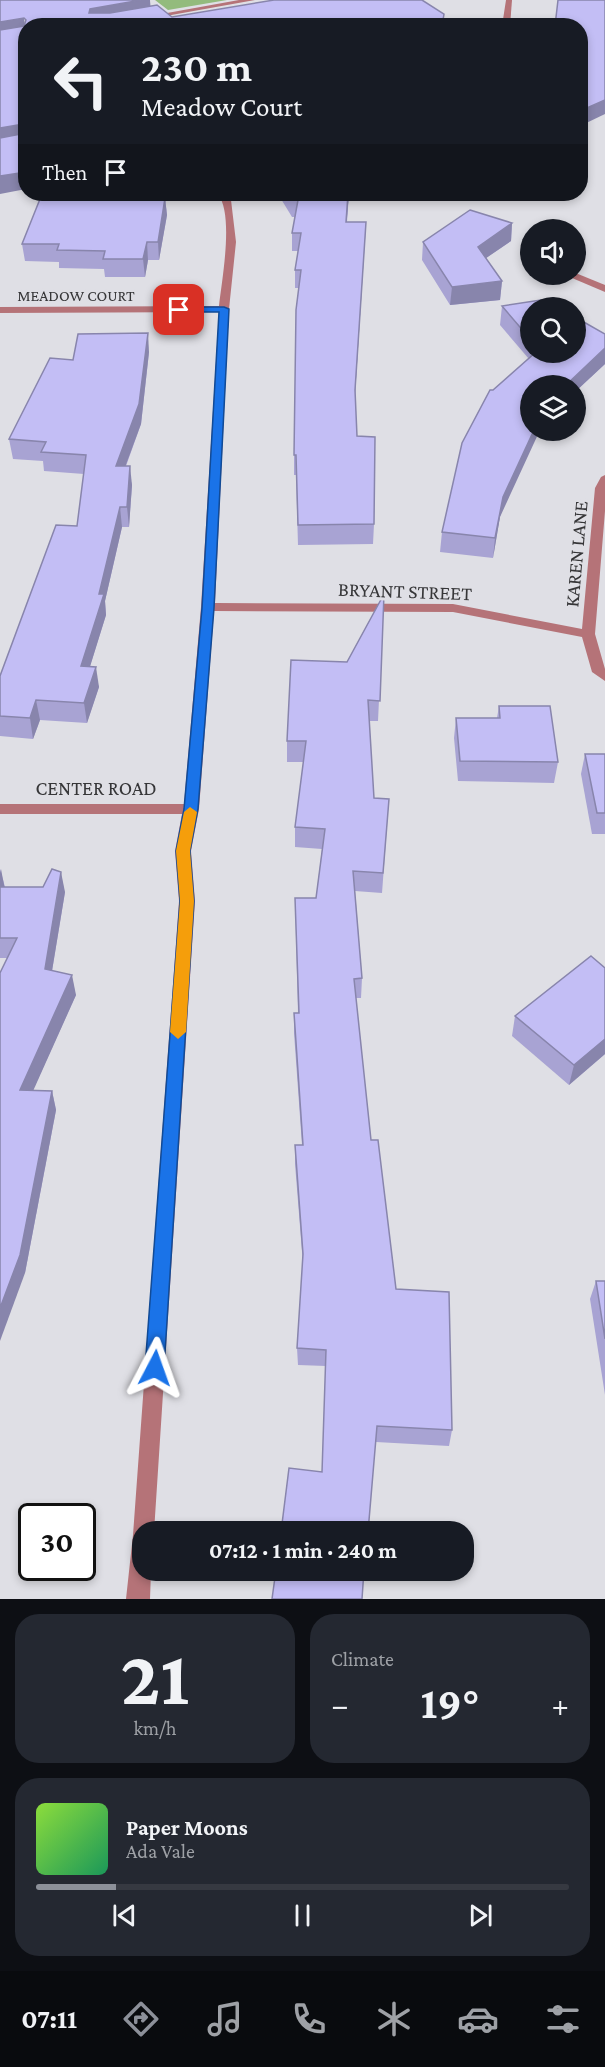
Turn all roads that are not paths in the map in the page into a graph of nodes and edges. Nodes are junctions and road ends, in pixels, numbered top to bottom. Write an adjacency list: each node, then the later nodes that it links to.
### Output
1 (252, 0): 3 (street)
2 (509, 0): 4 (street)
3 (143, 18)
4 (507, 18)
5 (227, 201): 8 (street)
6 (586, 281): 7 (street)
7 (605, 289)
8 (224, 309): 9 (street, MEADOW COURT); 11 (street)
9 (0, 310)
10 (605, 479): 12 (street, KAREN LANE)
11 (208, 608): 12 (street, BRYANT STREET); 15 (street)
12 (588, 634): 13 (street)
13 (605, 675)
14 (0, 808): 15 (street, CENTER ROAD)
15 (191, 809): 16 (street)
16 (144, 1521)
17 (139, 1581): 18 (street)
18 (138, 1599)

